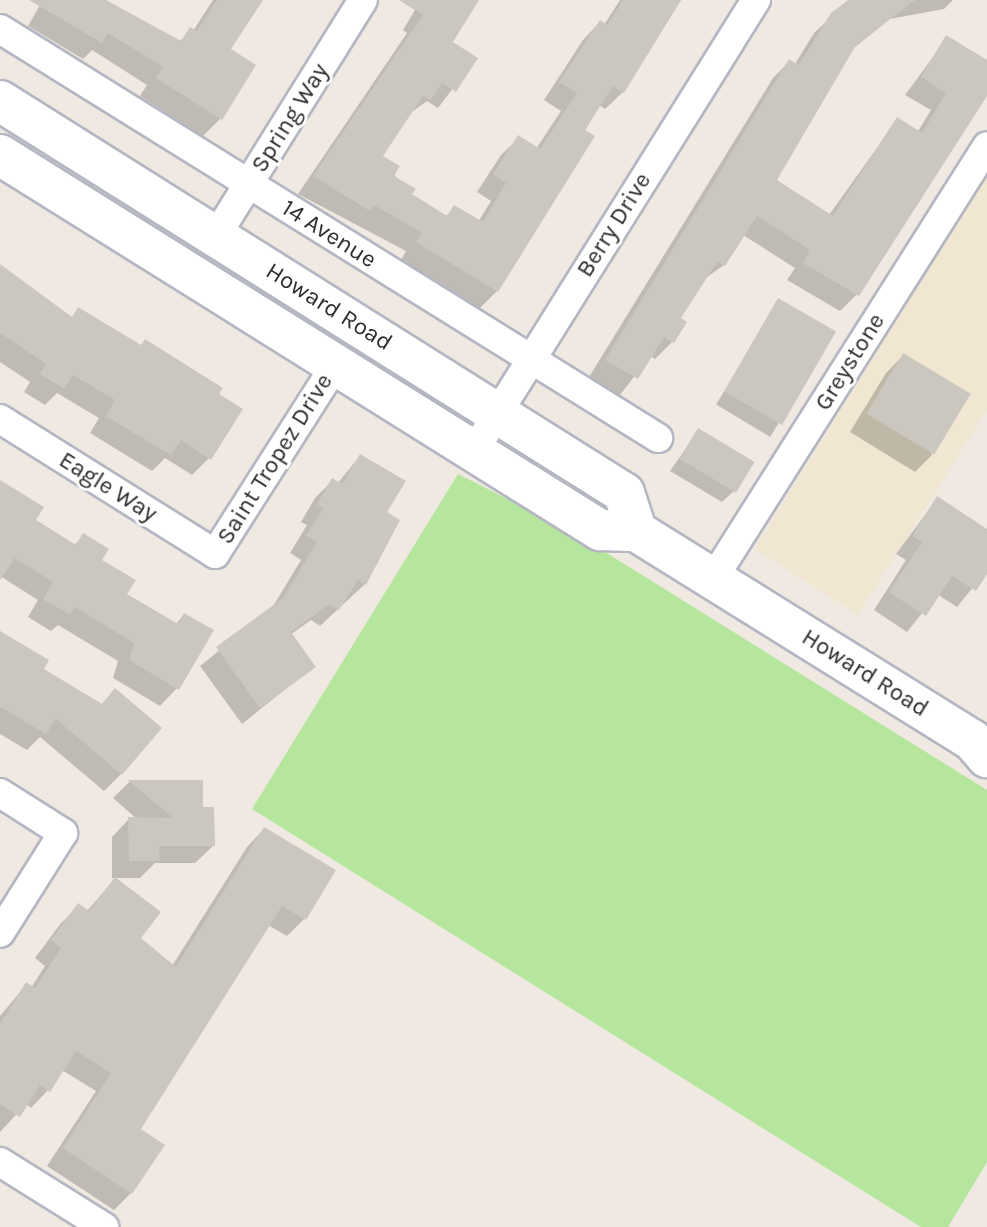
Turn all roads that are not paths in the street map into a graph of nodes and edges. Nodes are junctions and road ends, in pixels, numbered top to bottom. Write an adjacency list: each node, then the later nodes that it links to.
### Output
1 (363, 0): 7 (street, Spring Way)
2 (756, 0): 9 (street, Berry Drive)
3 (0, 29): 7 (street, 14 Avenue)
4 (0, 101): 8 (main road, Howard Road)
5 (987, 146): 17 (street, Greystone)
6 (0, 155): 10 (main road, Howard Road)
7 (249, 184): 8 (street, Spring Way); 9 (street, 14 Avenue)
8 (216, 236): 11 (main road, Howard Road)
9 (529, 358): 11 (street, Berry Drive); 13 (street, 14 Avenue)
10 (336, 364): 14 (main road, Howard Road); 16 (street, Saint Tropez Drive)
11 (497, 414): 14 (street, Berry Drive); 15 (main road, Howard Road)
12 (0, 419): 16 (street, Eagle Way)
13 (658, 438)
14 (474, 451): 15 (main road, Howard Road)
15 (636, 531): 17 (main road, Howard Road)
16 (215, 554)
17 (713, 579): 18 (main road, Howard Road)
18 (982, 747)
19 (0, 793): 20 (street)
20 (0, 933)
21 (0, 1162): 22 (street)
22 (104, 1227)

